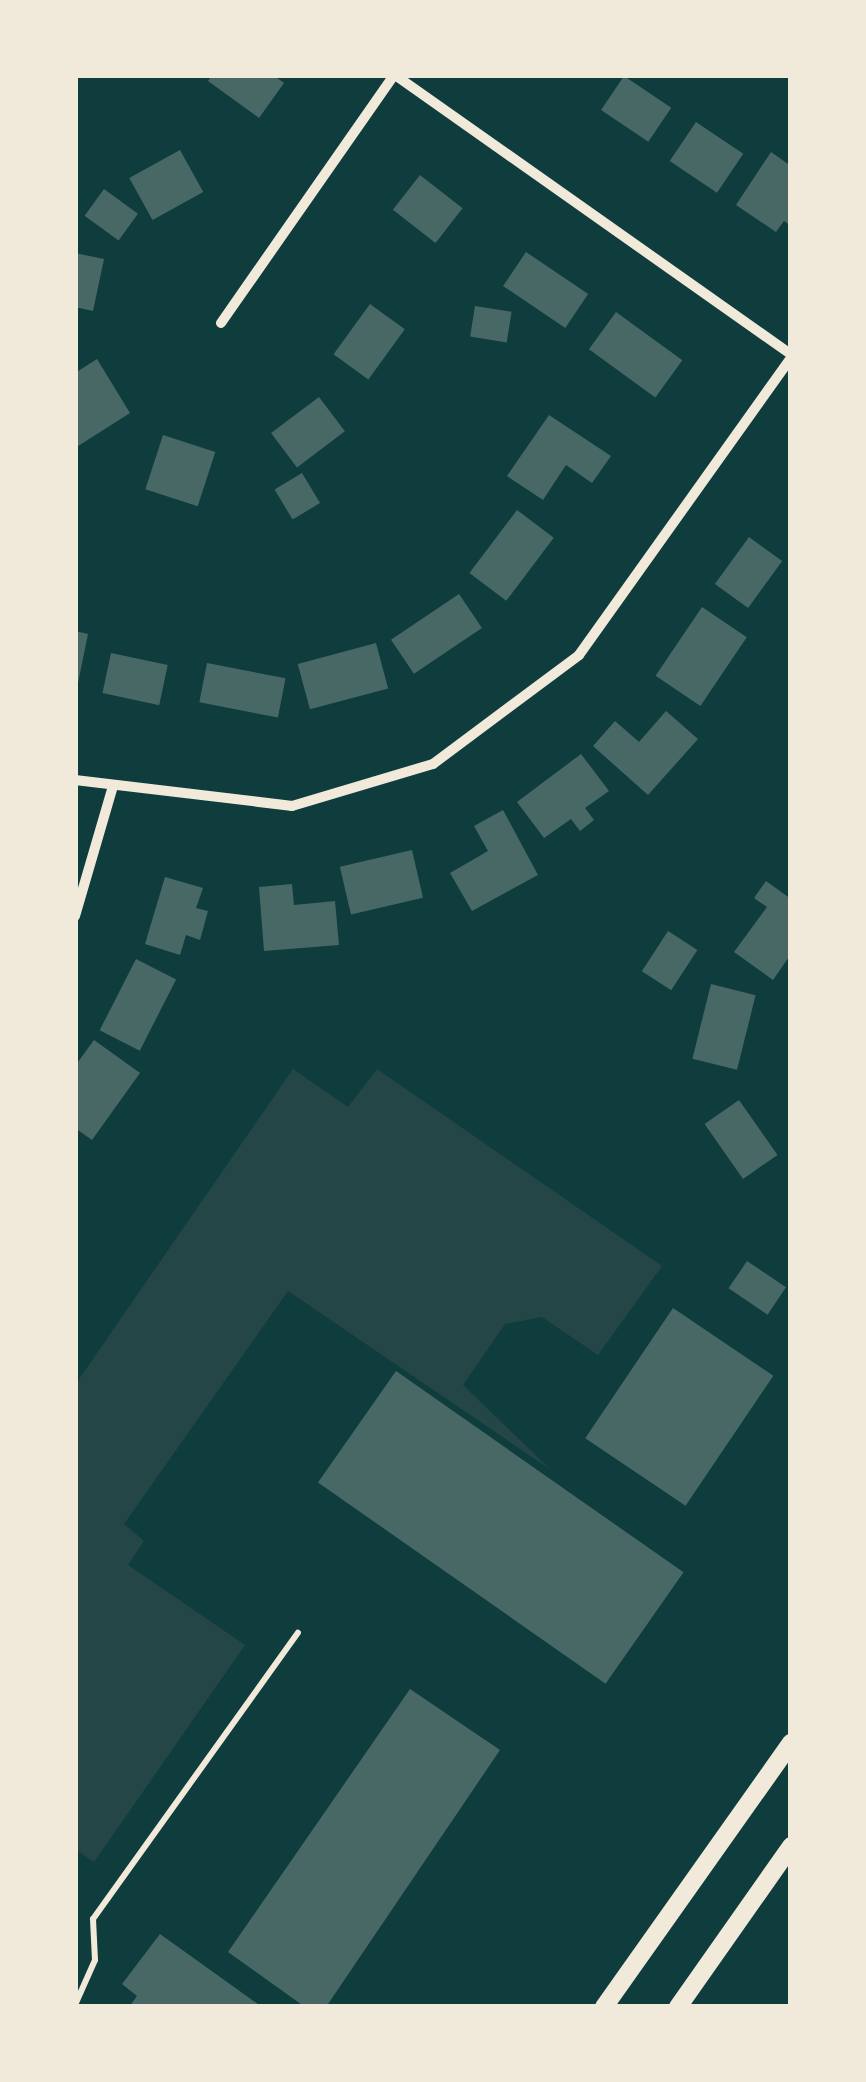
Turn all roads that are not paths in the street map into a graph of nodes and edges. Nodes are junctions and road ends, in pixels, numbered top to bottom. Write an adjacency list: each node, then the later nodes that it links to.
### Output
1 (395, 75): 2 (street); 3 (street)
2 (221, 323)
3 (791, 356): 5 (street)
4 (75, 780): 5 (street)
5 (113, 786): 6 (street)
6 (75, 916)
7 (298, 1633): 10 (lane)
8 (791, 1743): 11 (main road)
9 (791, 1846): 12 (main road)
10 (75, 2005)
11 (604, 2007)
12 (678, 2007)

